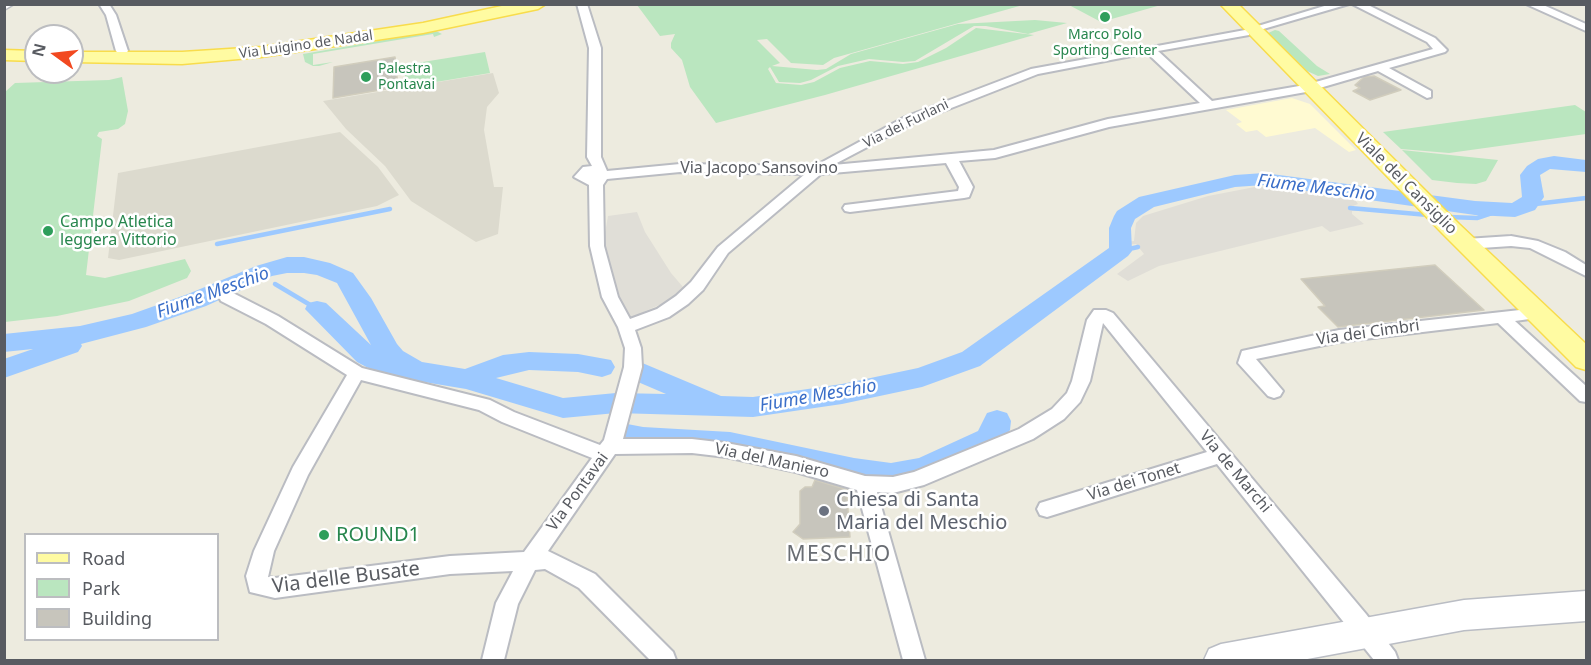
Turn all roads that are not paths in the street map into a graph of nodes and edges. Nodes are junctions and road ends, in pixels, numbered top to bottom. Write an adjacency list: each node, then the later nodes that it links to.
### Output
1 (104, 4): 12 (street)
2 (538, 4): 15 (main road, Via Luigino de Nadal)
3 (1228, 4): 10 (main road, Viale del Cansiglio)
4 (1344, 4): 10 (street, Via dei Furlani)
5 (1357, 4): 16 (street, Via Jacopo Sansovino)
6 (1531, 4): 9 (street)
7 (570, 5): 8 (street, Via Pontavai)
8 (583, 9): 24 (street, Via Pontavai)
9 (1587, 28)
10 (1249, 31): 11 (street, Via dei Furlani); 17 (main road, Viale del Cansiglio)
11 (1150, 50): 19 (street); 20 (street, Via dei Furlani)
12 (122, 51)
13 (4, 55): 14 (main road)
14 (24, 56)
15 (84, 57)
16 (1380, 68): 17 (street, Via Jacopo Sansovino); 18 (street)
17 (1310, 87): 19 (street, Via Jacopo Sansovino); 26 (main road, Viale del Cansiglio)
18 (1427, 94)
19 (1209, 105): 21 (street, Via Jacopo Sansovino)
20 (853, 150): 22 (street); 23 (street, Via dei Furlani)
21 (951, 159): 22 (street, Via Jacopo Sansovino); 25 (street)
22 (863, 167): 23 (street, Via Jacopo Sansovino)
23 (817, 171): 24 (street, Via Jacopo Sansovino); 32 (street, Via dei Furlani)
24 (597, 174): 32 (street, Via Pontavai)
25 (850, 208)
26 (1466, 244): 27 (street); 29 (main road, Viale del Cansiglio)
27 (1586, 271)
28 (227, 297): 34 (street)
29 (1538, 313): 31 (street, Via dei Cimbri); 33 (main road, Viale del Cansiglio)
30 (1100, 314): 38 (street, Via de Marchi); 39 (street, Via del Maniero)
31 (1501, 317): 35 (street, Via dei Cimbri); 36 (street)
32 (626, 327): 37 (street, Via Pontavai)
33 (1587, 360)
34 (357, 373): 37 (street); 41 (street, Via delle Busate)
35 (1275, 391)
36 (1587, 396)
37 (616, 429): 39 (street, Via del Maniero); 41 (street, Via Pontavai)
38 (1221, 455): 40 (street, Via dei Tonet); 43 (street, Via de Marchi)
39 (865, 484): 46 (street)
40 (1047, 509)
41 (528, 563): 44 (street, Via Pontavai); 45 (street)
42 (1587, 606): 43 (main road)
43 (1367, 634): 47 (main road); 48 (street, Via de Marchi)
44 (493, 660)
45 (665, 660)
46 (914, 660)
47 (1221, 660)
48 (1387, 660)

